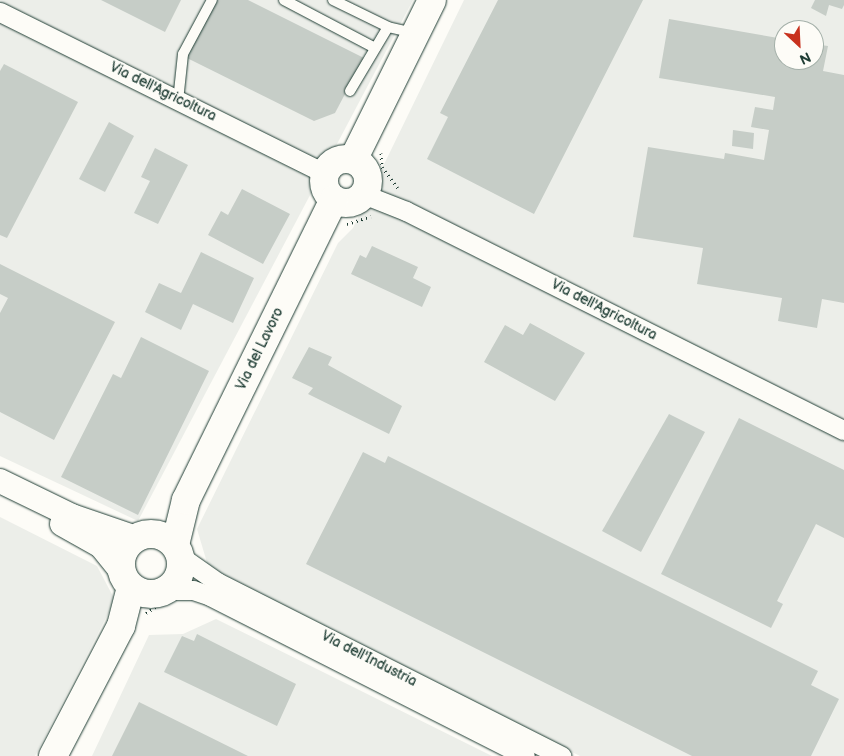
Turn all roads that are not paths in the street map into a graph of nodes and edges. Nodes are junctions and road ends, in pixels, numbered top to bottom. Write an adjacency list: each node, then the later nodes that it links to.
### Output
1 (212, 0): 10 (lane)
2 (284, 0): 8 (lane)
3 (334, 0): 6 (lane)
4 (432, 0): 7 (main road)
5 (0, 12): 10 (street, Via dell'Agricoltura)
6 (388, 27): 7 (lane); 8 (lane)
7 (416, 33): 11 (main road)
8 (375, 48): 9 (lane)
9 (350, 91)
10 (178, 100): 12 (street, Via dell'Agricoltura)
11 (353, 160): 12 (main road); 13 (main road)
12 (325, 173): 14 (main road)
13 (363, 194): 14 (main road); 15 (street, Via dell'Agricoltura)
14 (334, 200): 18 (main road, Via del Lavoro)
15 (844, 430)
16 (0, 481): 18 (street, Via dell'Industria)
17 (0, 493): 19 (street)
18 (161, 543): 19 (main road); 19 (main road); 22 (street, Via dell'Industria)
19 (142, 586): 20 (main road); 21 (street, Via dell'Industria)
20 (53, 756)
21 (525, 756)
22 (562, 756)

